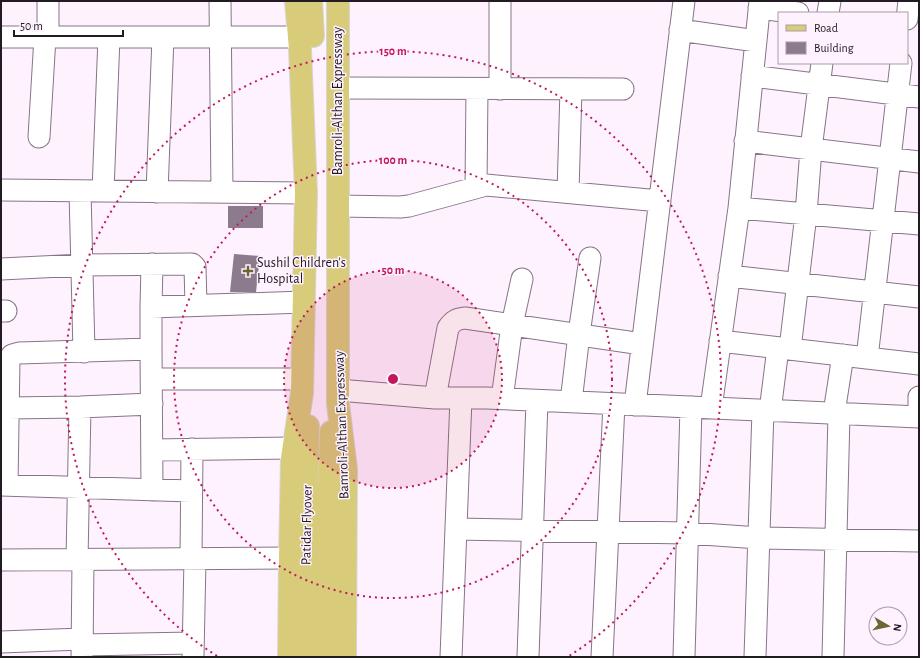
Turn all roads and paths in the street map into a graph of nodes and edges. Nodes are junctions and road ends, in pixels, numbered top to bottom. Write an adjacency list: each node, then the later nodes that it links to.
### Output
1 (48, 1): 19 (street)
2 (220, 1): 22 (street)
3 (296, 1): 23 (main road)
4 (311, 1): 66 (main road)
5 (325, 1): 67 (main road)
6 (338, 1): 29 (main road, Bamroli-Althan Expressway)
7 (500, 1): 31 (street)
8 (684, 1): 17 (street)
9 (830, 1): 13 (street)
10 (909, 1): 14 (street)
11 (760, 4): 12 (street); 24 (street)
12 (794, 12)
13 (828, 12)
14 (908, 12)
15 (908, 27): 16 (street)
16 (919, 29)
17 (680, 30): 24 (street); 49 (street)
18 (1, 37): 19 (street)
19 (46, 37): 20 (street); 36 (street)
20 (109, 37): 21 (street); 44 (street)
21 (162, 37): 22 (street); 45 (street)
22 (221, 37): 23 (street); 46 (street)
23 (299, 37): 48 (main road)
24 (756, 41): 27 (street)
25 (822, 64): 28 (street)
26 (901, 64): 34 (street)
27 (752, 76): 28 (street); 37 (street)
28 (819, 85): 34 (street); 38 (street)
29 (338, 88): 30 (street); 50 (main road, Bamroli-Althan Expressway)
30 (477, 89): 31 (street); 41 (street)
31 (500, 89): 32 (street)
32 (571, 89): 33 (street); 47 (street)
33 (623, 89)
34 (897, 94): 35 (street); 39 (street)
35 (919, 97)
36 (39, 137)
37 (745, 141): 38 (street); 51 (street)
38 (811, 149): 39 (street); 52 (street)
39 (890, 159): 40 (street); 53 (street)
40 (919, 162)
41 (476, 187): 47 (street); 50 (street)
42 (1, 190): 43 (street)
43 (80, 190): 44 (street); 57 (street)
44 (103, 191): 45 (street)
45 (157, 192): 46 (street)
46 (222, 192): 48 (street)
47 (568, 192): 49 (street)
48 (306, 193): 66 (main road)
49 (660, 200): 71 (street)
50 (338, 206): 67 (main road, Bamroli-Althan Expressway)
51 (739, 208): 52 (street); 59 (street)
52 (806, 214): 53 (street); 61 (street)
53 (883, 220): 54 (street); 62 (street)
54 (919, 224)
55 (590, 258): 69 (street)
56 (152, 264): 57 (street); 64 (street); 65 (street)
57 (82, 265): 58 (street); 74 (street)
58 (1, 269)
59 (729, 276): 61 (street); 70 (street)
60 (522, 279): 68 (street)
61 (798, 284): 62 (street); 72 (street)
62 (875, 292): 63 (street); 76 (street)
63 (919, 297)
64 (196, 305): 65 (street); 66 (street)
65 (151, 307): 73 (street)
66 (304, 309): 80 (main road)
67 (339, 314): 81 (main road, Bamroli-Althan Expressway)
68 (512, 325): 69 (street); 83 (street); 85 (street)
69 (579, 334): 71 (street); 87 (street)
70 (720, 341): 72 (street); 93 (street)
71 (642, 344): 90 (street)
72 (784, 348): 75 (street); 95 (street)
73 (151, 349): 74 (street); 78 (street)
74 (84, 352): 79 (street)
75 (843, 355): 76 (street); 96 (street)
76 (867, 358): 77 (street)
77 (919, 364)
78 (152, 379): 80 (street); 88 (street)
79 (5, 381): 92 (street)
80 (302, 386): 98 (main road); 122 (main road, Patidar Flyover)
81 (338, 397): 83 (street); 123 (main road, Patidar Flyover); 124 (main road, Bamroli-Althan Expressway)
82 (919, 397): 94 (street)
83 (435, 398): 84 (street)
84 (461, 398): 85 (street); 106 (street)
85 (502, 399): 86 (street)
86 (537, 401): 87 (street); 107 (street)
87 (571, 402): 89 (street)
88 (152, 404): 91 (street); 100 (street)
89 (614, 404): 90 (street); 108 (street)
90 (635, 405): 93 (street)
91 (80, 407): 92 (street); 103 (street)
92 (8, 408): 101 (street)
93 (701, 408): 95 (street); 109 (street)
94 (919, 408)
95 (767, 410): 96 (street); 110 (street)
96 (837, 414): 97 (street); 111 (street)
97 (919, 417)
98 (294, 448): 99 (street); 113 (main road)
99 (192, 449): 100 (street); 105 (street)
100 (152, 450): 104 (street)
101 (4, 452): 102 (street)
102 (4, 485): 103 (street)
103 (78, 488): 104 (street); 116 (street)
104 (152, 490): 105 (street)
105 (191, 491): 114 (street)
106 (456, 528): 107 (street); 125 (street)
107 (532, 530): 108 (street); 126 (street)
108 (608, 532): 109 (street); 127 (street)
109 (688, 534): 110 (street); 128 (street)
110 (759, 538): 111 (street); 129 (street)
111 (836, 539): 112 (street); 130 (street)
112 (919, 541)
113 (290, 558): 114 (street); 121 (main road)
114 (193, 559): 116 (street); 119 (street)
115 (1, 560): 116 (street)
116 (80, 560): 118 (street)
117 (8, 647): 118 (street)
118 (82, 647): 120 (street)
119 (193, 650): 120 (street)
120 (152, 651)
121 (289, 657)
122 (305, 657)
123 (324, 657)
124 (345, 657)
125 (451, 657)
126 (528, 657)
127 (602, 657)
128 (684, 657)
129 (755, 657)
130 (833, 657)

